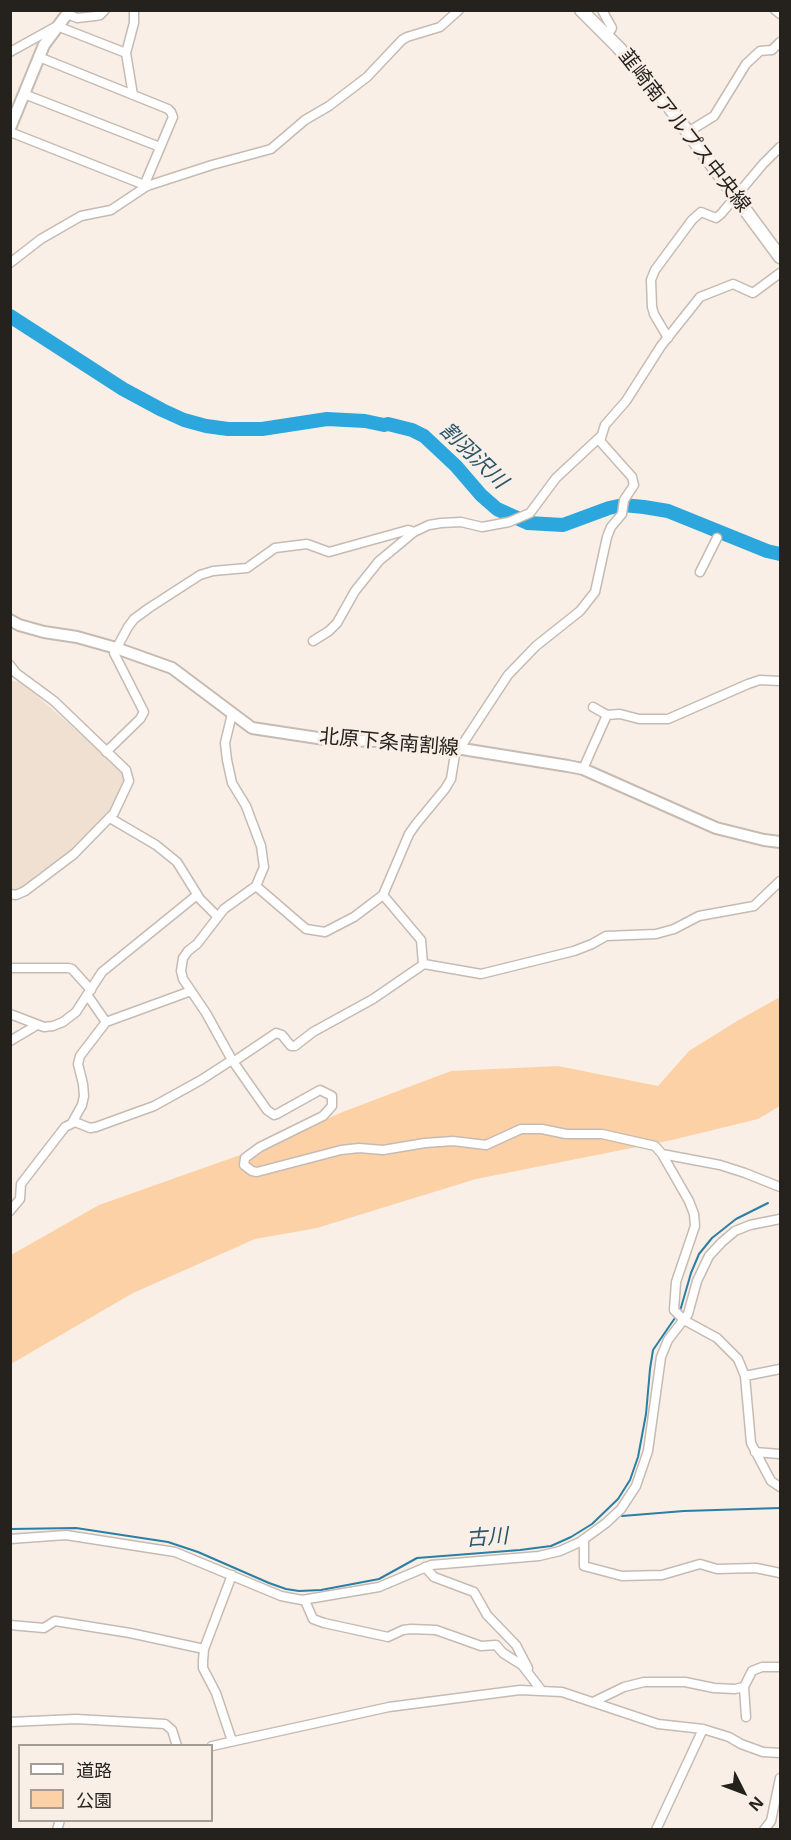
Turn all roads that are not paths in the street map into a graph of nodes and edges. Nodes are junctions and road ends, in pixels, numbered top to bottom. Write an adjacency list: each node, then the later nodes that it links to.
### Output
1 (105, 10): 7 (street)
2 (134, 10): 13 (street)
3 (459, 10): 21 (street)
4 (581, 10): 10 (main road, 韮崎南アルプス中央線)
5 (602, 10): 10 (street)
6 (775, 10): 8 (street)
7 (68, 12): 9 (main road)
8 (780, 14)
9 (57, 26): 12 (street); 13 (street); 14 (main road)
10 (607, 36): 18 (main road, 韮崎南アルプス中央線)
11 (780, 42): 18 (street)
12 (10, 52)
13 (126, 53): 16 (street)
14 (39, 57): 15 (main road); 16 (street)
15 (24, 94): 17 (main road); 19 (street)
16 (133, 95): 19 (street)
17 (10, 130): 21 (street)
18 (688, 132): 22 (main road, 韮崎南アルプス中央線)
19 (160, 147): 21 (street)
20 (780, 147): 22 (street)
21 (147, 186): 24 (street)
22 (735, 196): 23 (main road, 韮崎南アルプス中央線); 26 (street)
23 (780, 257)
24 (10, 263)
25 (780, 273): 26 (street)
26 (668, 338): 27 (street)
27 (601, 436): 28 (street); 39 (street)
28 (414, 532): 32 (street); 33 (street)
29 (717, 538): 30 (street)
30 (700, 572)
31 (10, 620): 33 (main road, 北原下条南割線)
32 (313, 641)
33 (116, 648): 37 (main road, 北原下条南割線); 40 (street)
34 (12, 672): 40 (street)
35 (780, 681): 38 (street)
36 (593, 707): 38 (street)
37 (232, 714): 39 (main road, 北原下条南割線); 45 (street)
38 (607, 716): 41 (street)
39 (458, 748): 41 (main road, 北原下条南割線); 48 (street)
40 (106, 752): 42 (street)
41 (583, 769): 43 (main road, 北原下条南割線)
42 (110, 818): 46 (street); 47 (street)
43 (780, 842)
44 (780, 882): 50 (street)
45 (256, 886): 48 (street); 49 (street)
46 (10, 894)
47 (197, 895): 49 (street); 53 (street)
48 (383, 895): 50 (street)
49 (217, 916): 52 (street)
50 (423, 964): 58 (street)
51 (10, 968): 53 (street)
52 (191, 992): 55 (street); 58 (street)
53 (89, 993): 55 (street); 56 (street)
54 (10, 1014): 56 (street)
55 (106, 1022): 59 (street)
56 (37, 1025): 57 (street)
57 (10, 1041)
58 (233, 1061): 59 (street); 60 (street)
59 (72, 1124): 62 (street)
60 (662, 1154): 61 (street); 64 (street)
61 (780, 1187)
62 (10, 1211)
63 (780, 1219): 64 (street)
64 (680, 1316): 66 (street); 71 (street)
65 (780, 1369): 66 (street)
66 (745, 1376): 67 (street)
67 (755, 1452): 68 (street); 69 (street)
68 (780, 1454)
69 (780, 1487)
70 (10, 1539): 74 (street)
71 (584, 1539): 72 (street); 73 (street)
72 (425, 1568): 74 (street); 79 (street)
73 (780, 1573)
74 (232, 1575): 77 (street)
75 (306, 1603): 79 (street)
76 (10, 1624): 77 (street)
77 (204, 1649): 86 (street)
78 (780, 1667): 80 (street)
79 (532, 1676): 81 (street)
80 (744, 1687): 82 (street); 83 (street)
81 (542, 1691): 82 (street); 86 (street)
82 (592, 1702): 85 (street)
83 (747, 1717)
84 (10, 1722): 87 (street)
85 (703, 1729): 89 (street); 91 (street)
86 (232, 1740): 88 (street)
87 (176, 1744)
88 (213, 1746)
89 (780, 1753)
90 (780, 1778): 92 (street)
91 (656, 1830)
92 (764, 1830)

